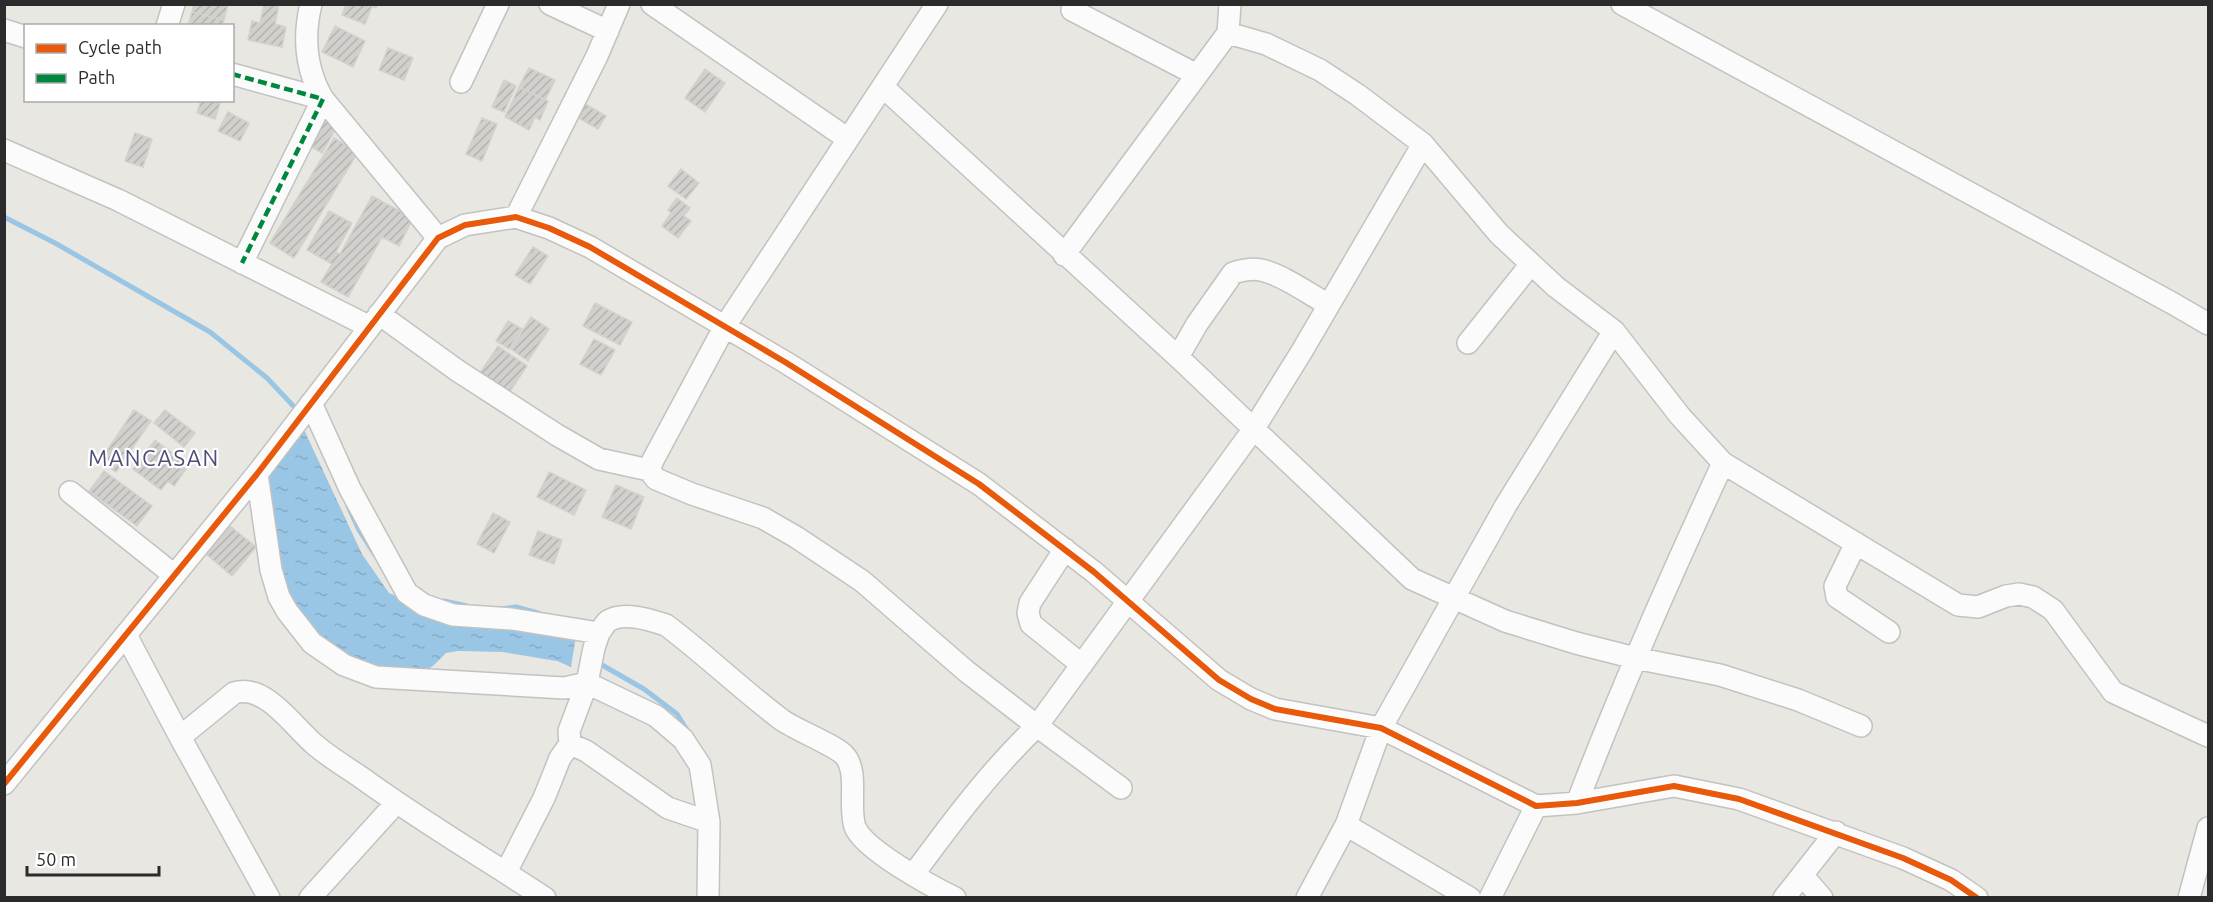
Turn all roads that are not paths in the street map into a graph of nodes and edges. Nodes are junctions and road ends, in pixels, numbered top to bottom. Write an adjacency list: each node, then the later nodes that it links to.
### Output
1 (174, 4): 11 (street)
2 (498, 4): 18 (street)
3 (550, 4): 13 (street)
4 (619, 4): 13 (street)
5 (652, 4): 21 (street)
6 (937, 4): 19 (street)
7 (1230, 4): 14 (street)
8 (1622, 4): 31 (street)
9 (309, 5): 20 (street)
10 (1069, 6): 17 (street)
11 (168, 24)
12 (4, 30): 15 (street)
13 (608, 31): 24 (street)
14 (1228, 33): 17 (street); 22 (street)
15 (24, 36)
16 (234, 75): 20 (street)
17 (1197, 75): 26 (street)
18 (461, 82)
19 (883, 87): 21 (street); 26 (street)
20 (323, 99): 25 (street); 27 (street)
21 (848, 139): 32 (street)
22 (1423, 144): 28 (street); 29 (street)
23 (4, 150): 27 (street)
24 (516, 217): 25 (street); 32 (street)
25 (438, 238): 30 (street)
26 (1064, 255): 35 (street)
27 (242, 263): 30 (street)
28 (1531, 264): 33 (street); 34 (street)
29 (1329, 305): 35 (street); 37 (street)
30 (374, 321): 36 (street); 39 (street)
31 (2208, 324)
32 (725, 326): 39 (street); 43 (street)
33 (1614, 331): 38 (street); 45 (street)
34 (1468, 343)
35 (1178, 357): 37 (street)
36 (311, 404): 40 (street); 48 (street)
37 (1253, 430): 45 (street); 46 (street)
38 (1723, 463): 42 (street); 50 (street)
39 (649, 470): 53 (street)
40 (257, 474): 44 (street); 52 (street)
41 (70, 492): 44 (street)
42 (1856, 543): 47 (street); 56 (street)
43 (1065, 549): 46 (street); 51 (street)
44 (174, 575): 49 (street)
45 (1453, 597): 50 (street); 55 (street)
46 (1128, 600): 51 (street); 55 (street)
47 (1890, 632)
48 (599, 633): 52 (street); 69 (street)
49 (126, 635): 57 (street); 59 (street)
50 (1635, 658): 54 (street); 62 (street)
51 (1082, 665): 53 (street)
52 (588, 683): 58 (street); 64 (street)
53 (1037, 726): 60 (street); 69 (street)
54 (1861, 726)
55 (1381, 728): 63 (street); 65 (street)
56 (2208, 736)
57 (180, 737): 61 (street); 72 (street)
58 (570, 744): 64 (street); 68 (street)
59 (4, 784)
60 (1121, 788)
61 (396, 803): 68 (street); 71 (street)
62 (1577, 803): 63 (street); 67 (street)
63 (1536, 806): 78 (street)
64 (709, 822): 74 (street)
65 (1346, 825): 76 (street); 77 (street)
66 (2208, 828): 82 (street)
67 (1836, 832): 70 (street); 81 (street)
68 (506, 872): 73 (street)
69 (913, 875): 75 (street)
70 (1802, 875): 79 (street); 80 (street)
71 (319, 894)
72 (269, 897)
73 (545, 897)
74 (708, 897)
75 (955, 897)
76 (1307, 897)
77 (1470, 897)
78 (1490, 897)
79 (1784, 897)
80 (1821, 897)
81 (1977, 897)
82 (2189, 897)

